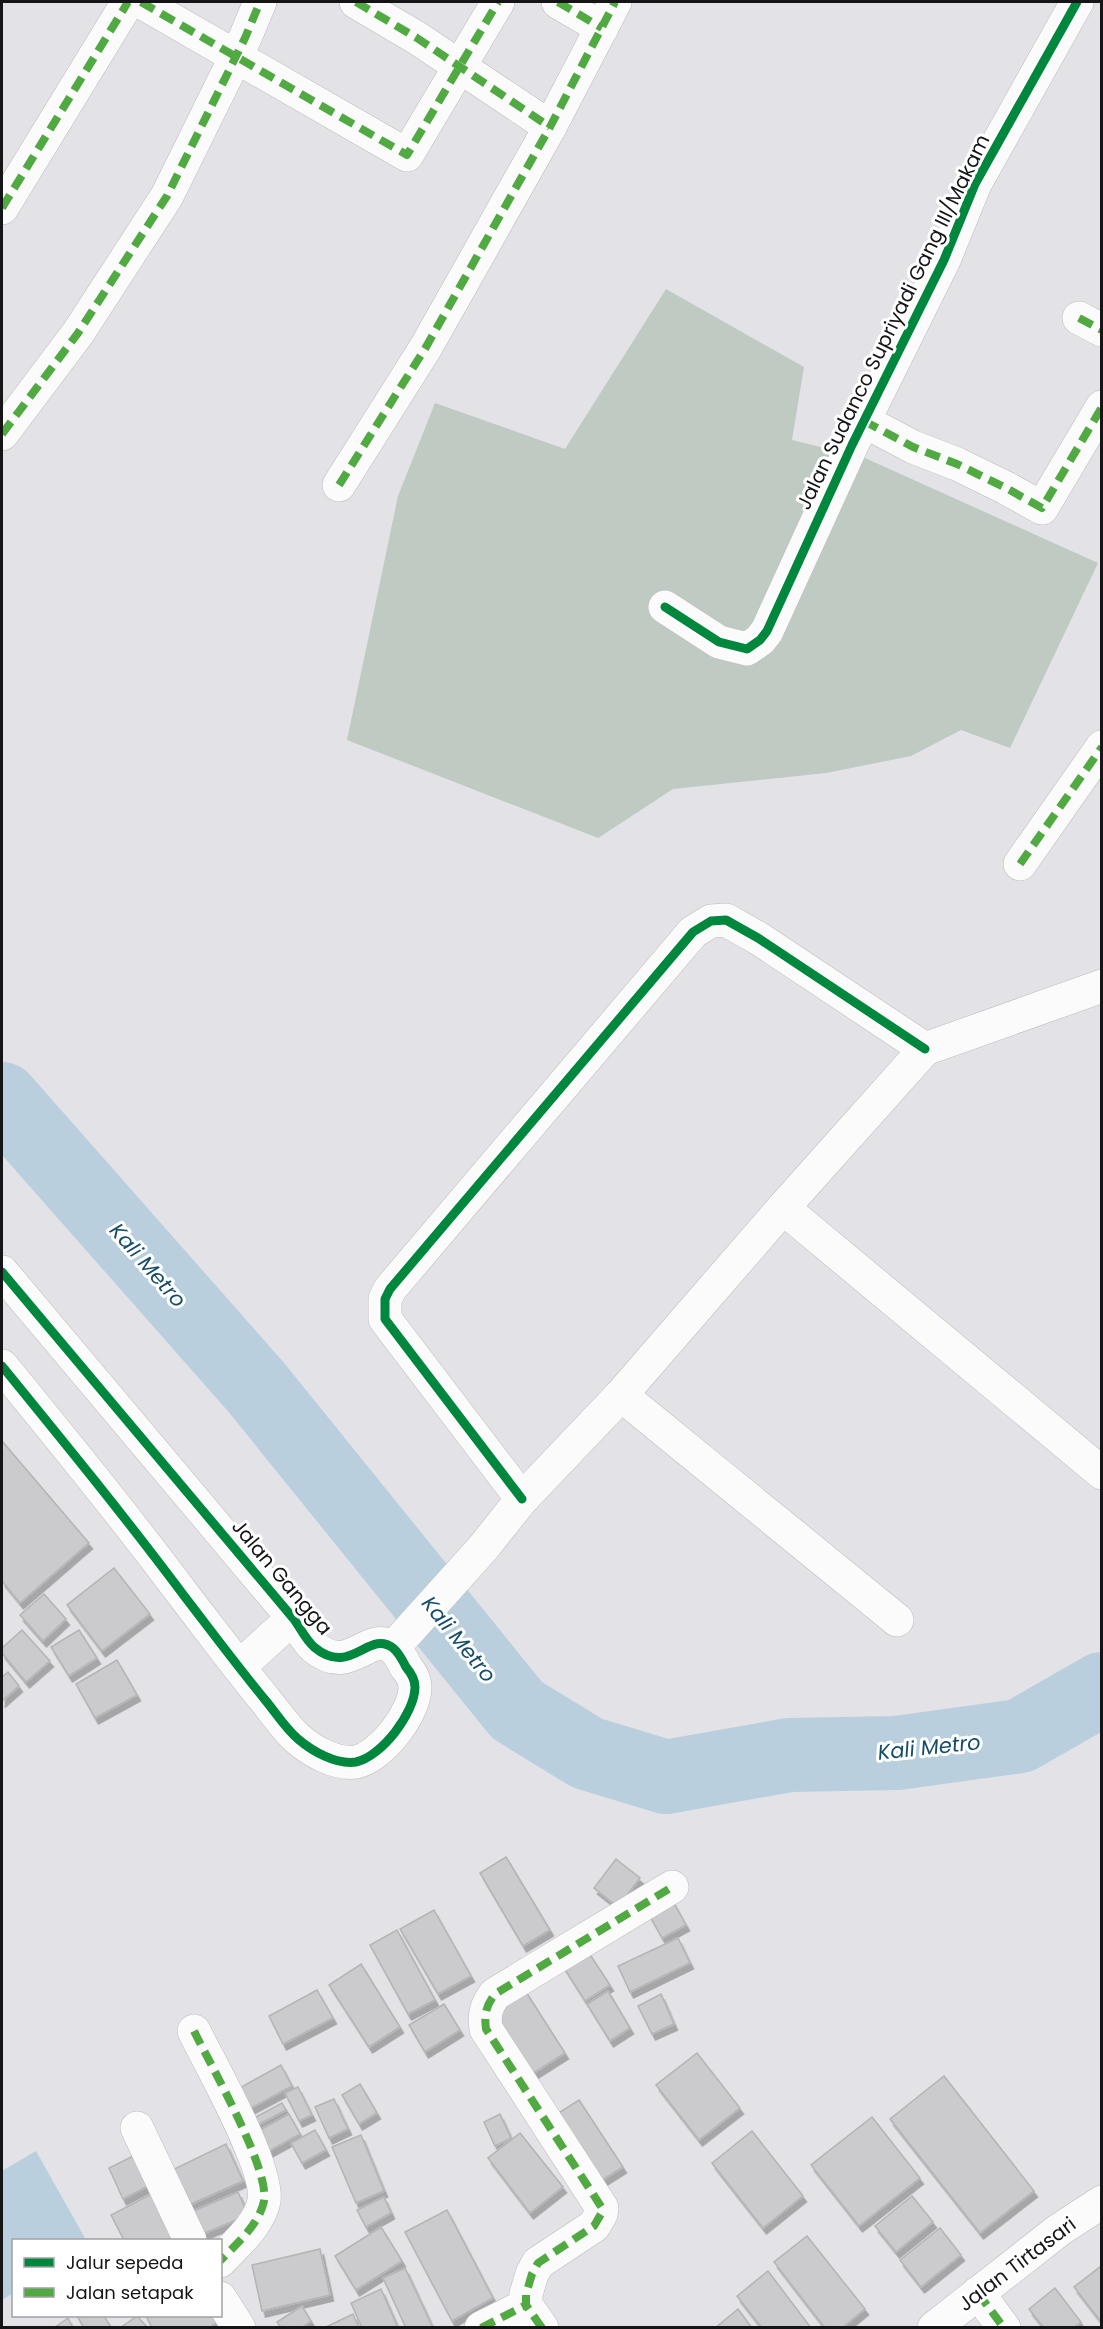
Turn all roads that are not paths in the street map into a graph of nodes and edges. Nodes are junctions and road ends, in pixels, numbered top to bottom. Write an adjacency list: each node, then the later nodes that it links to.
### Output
1 (128, 2): 11 (street)
2 (141, 2): 9 (street)
3 (260, 2): 9 (street)
4 (356, 2): 10 (street)
5 (498, 2): 9 (street)
6 (558, 2): 8 (street)
7 (1077, 2): 13 (street, Jalan Sudanco Supriyadi Gang III/Makam)
8 (609, 15): 10 (street)
9 (236, 56): 14 (street)
10 (550, 127): 15 (street)
11 (2, 208)
12 (1101, 407): 13 (street)
13 (864, 422): 16 (street, Jalan Sudanco Supriyadi Gang III/Makam)
14 (2, 434)
15 (339, 485)
16 (665, 607)
17 (1101, 747): 18 (street)
18 (1020, 864)
19 (1101, 987): 20 (street)
20 (925, 1049): 21 (street); 26 (street)
21 (783, 1208): 24 (street); 25 (street)
22 (2, 1272): 27 (street, Jalan Gangga)
23 (2, 1366): 30 (street)
24 (621, 1395): 26 (street); 28 (street)
25 (1101, 1473)
26 (522, 1499): 29 (street)
27 (293, 1618): 29 (street, Jalan Gangga); 30 (street)
28 (897, 1620)
29 (402, 1640): 30 (street)
30 (239, 1667)
31 (672, 1887): 39 (street)
32 (194, 2031): 36 (street)
33 (137, 2128): 35 (street)
34 (1101, 2202): 37 (street, Jalan Tirtasari)
35 (189, 2239)
36 (222, 2258)
37 (978, 2293): 42 (street, Jalan Tirtasari); 43 (street)
38 (222, 2301): 40 (street)
39 (534, 2316): 41 (street)
40 (238, 2328)
41 (481, 2328)
42 (934, 2328)
43 (1004, 2328)

